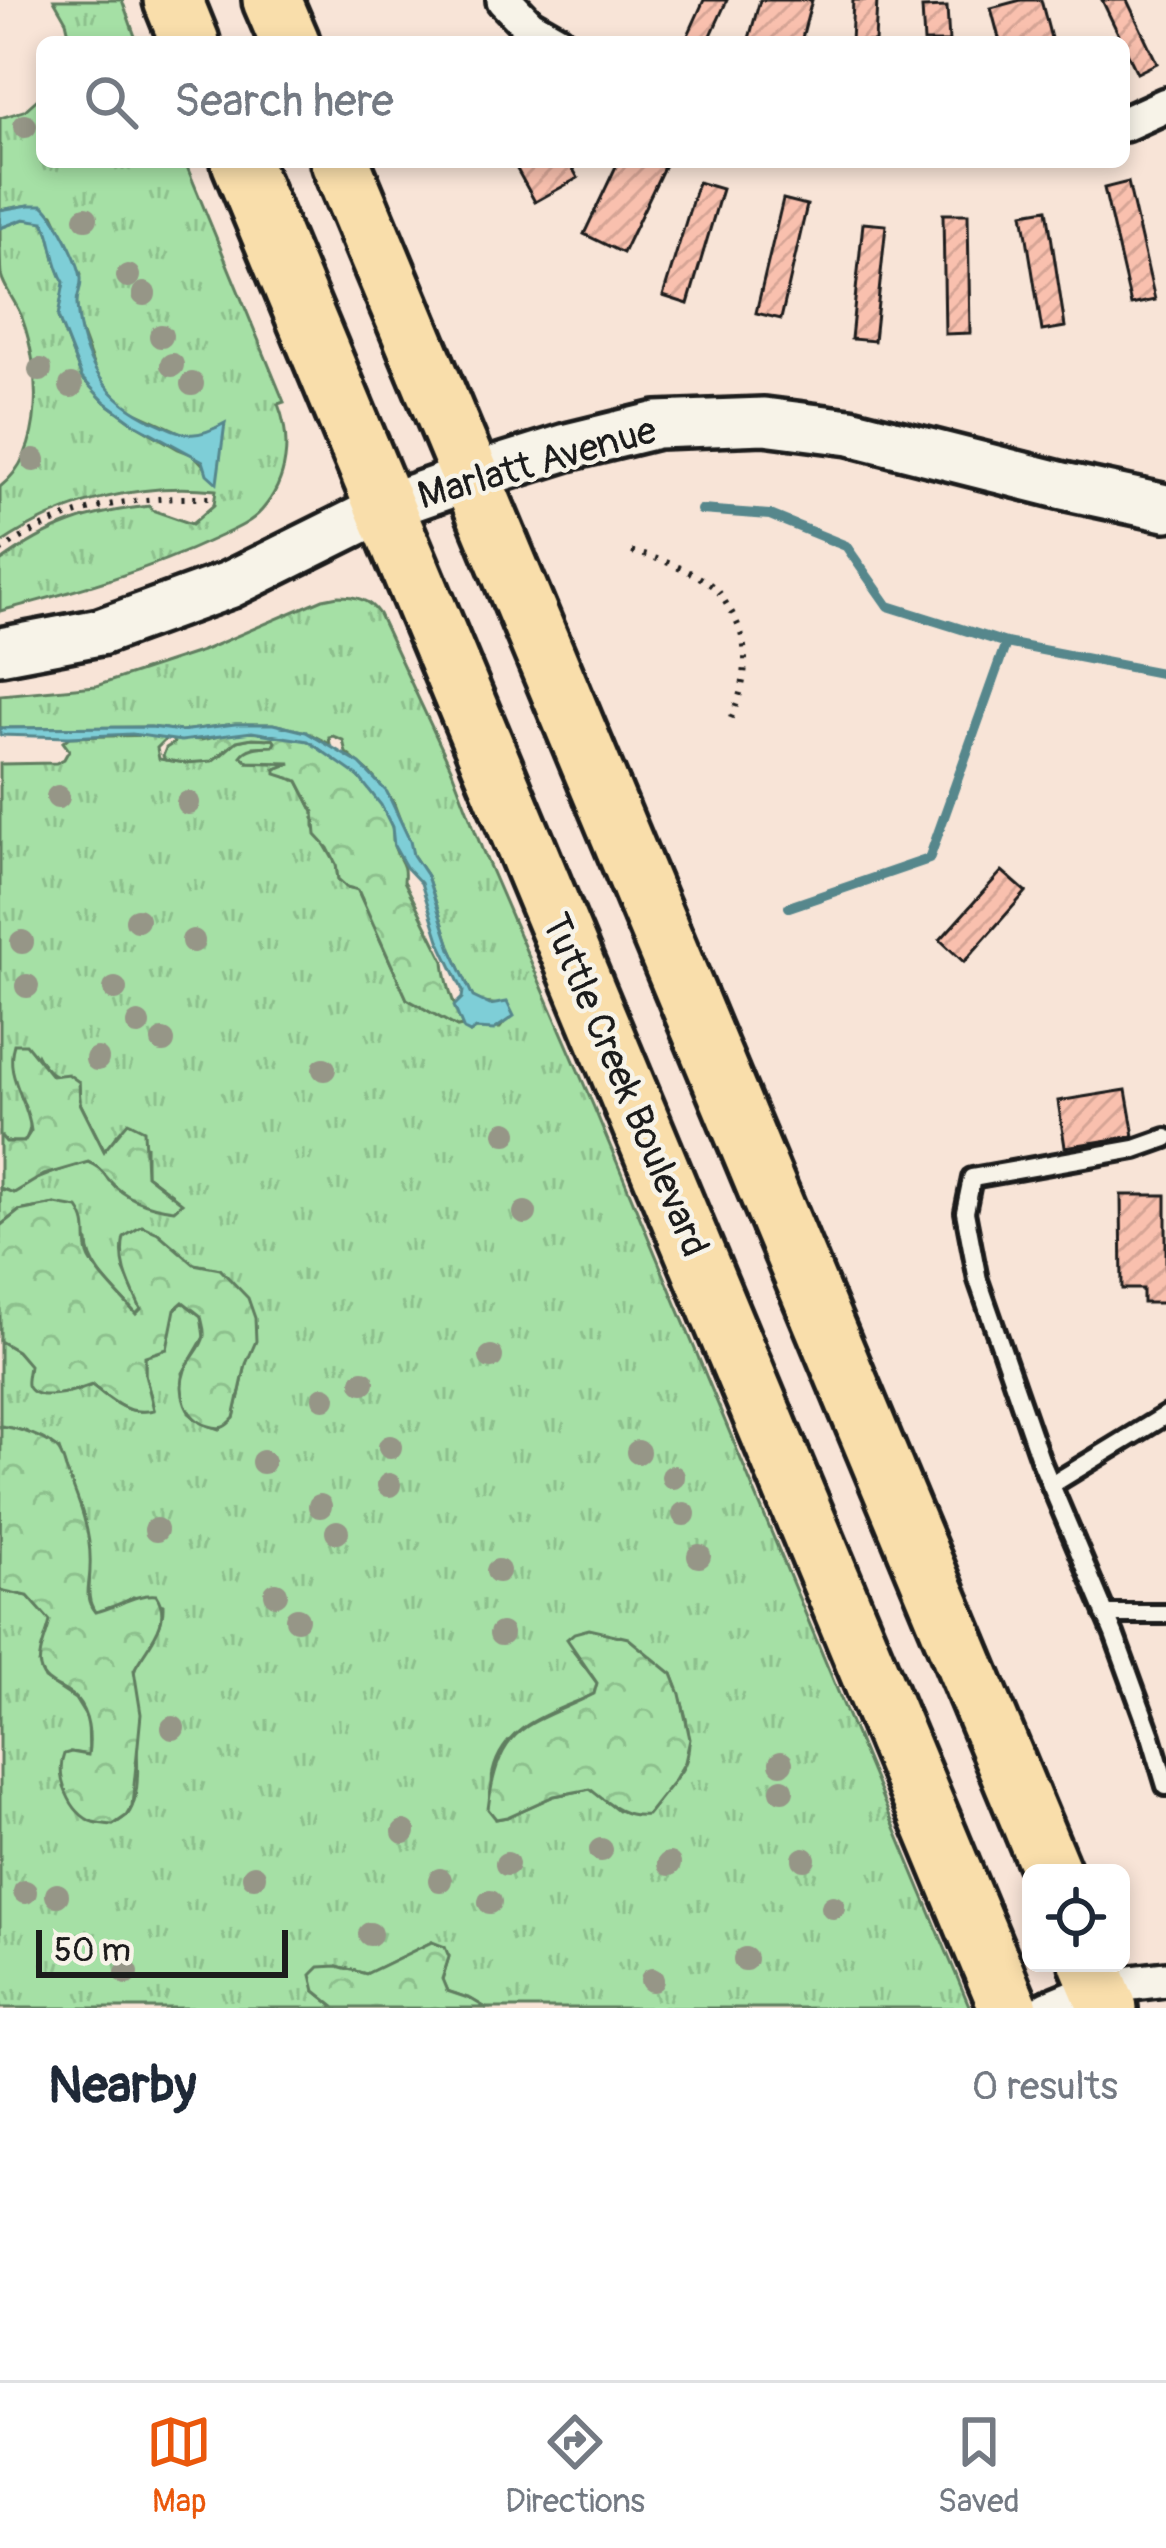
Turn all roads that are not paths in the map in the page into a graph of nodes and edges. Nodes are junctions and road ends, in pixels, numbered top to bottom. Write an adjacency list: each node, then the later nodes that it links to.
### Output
1 (172, 0): 4 (highway)
2 (272, 0): 5 (highway)
3 (504, 0): 6 (street)
4 (187, 36)
5 (287, 36)
6 (546, 36)
7 (1166, 106): 8 (street)
8 (1130, 121)
9 (244, 168): 12 (highway, Tuttle Creek Boulevard)
10 (342, 168): 11 (highway)
11 (470, 477): 12 (street, Marlatt Avenue); 13 (street, Marlatt Avenue); 21 (highway)
12 (386, 507): 14 (street, Marlatt Avenue); 24 (highway, Tuttle Creek Boulevard)
13 (1166, 508)
14 (0, 651)
15 (1163, 1136): 17 (lane)
16 (1166, 1415): 17 (lane)
17 (1051, 1485): 18 (lane)
18 (1105, 1614): 19 (lane); 20 (lane)
19 (1166, 1614)
20 (1166, 1786)
21 (1048, 1864)
22 (1166, 1979): 23 (street)
23 (1086, 1991)
24 (1009, 2008)

